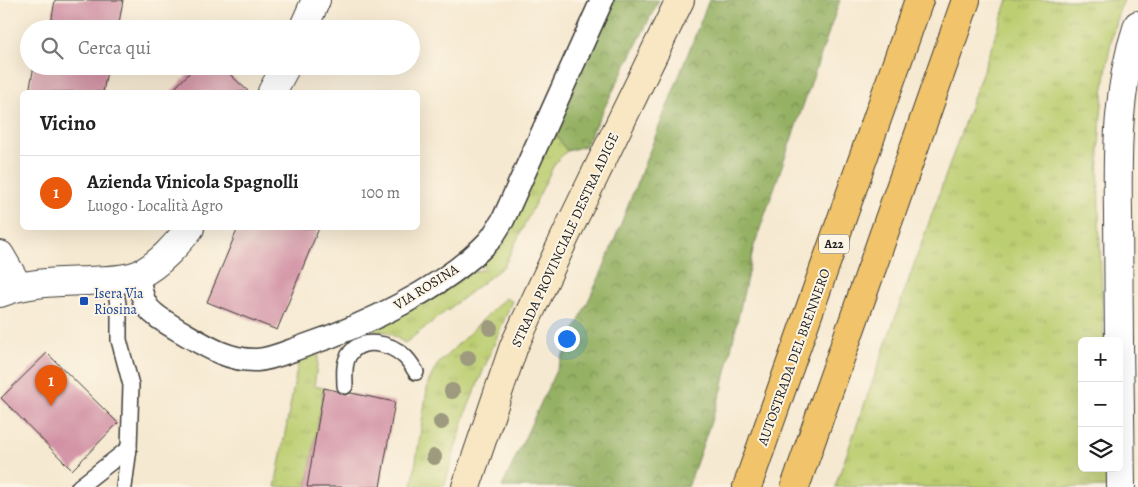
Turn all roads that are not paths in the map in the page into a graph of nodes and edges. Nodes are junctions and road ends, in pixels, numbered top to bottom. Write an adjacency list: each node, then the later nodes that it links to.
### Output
1 (316, 0): 6 (street)
2 (602, 0): 12 (street, VIA ROSINA)
3 (680, 0): 21 (main road, STRADA PROVINCIALE DESTRA ADIGE)
4 (919, 0): 22 (highway, AUTOSTRADA DEL BRENNERO / A22)
5 (966, 0): 23 (highway)
6 (307, 20)
7 (1138, 25): 14 (street)
8 (281, 75): 9 (street)
9 (273, 90)
10 (188, 230): 12 (street)
11 (0, 255): 13 (street)
12 (127, 277): 13 (street); 18 (lane)
13 (9, 289)
14 (1119, 337)
15 (416, 372): 17 (lane)
16 (1120, 382): 24 (street)
17 (345, 386)
18 (129, 448): 19 (lane); 20 (lane)
19 (80, 487)
20 (124, 487)
21 (466, 487)
22 (747, 487)
23 (795, 487)
24 (1121, 487)

